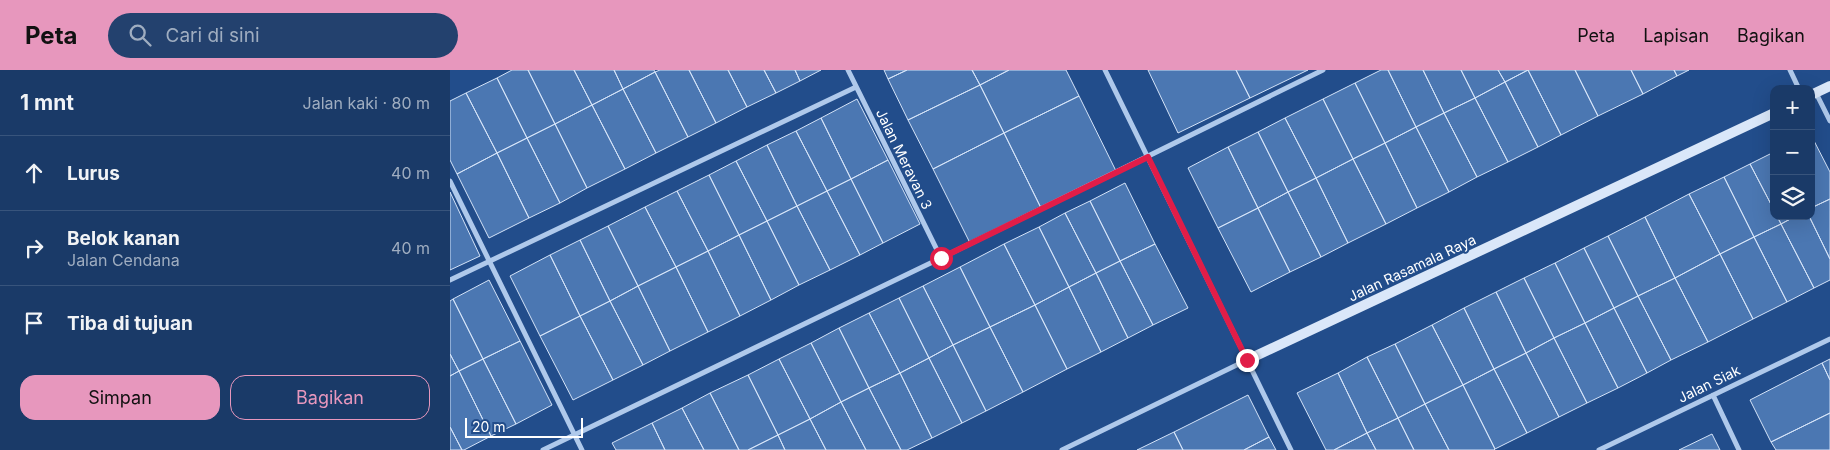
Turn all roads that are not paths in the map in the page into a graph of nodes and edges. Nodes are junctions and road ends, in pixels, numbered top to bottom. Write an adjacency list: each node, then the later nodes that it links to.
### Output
1 (848, 70): 7 (street, Jalan Meravan 3)
2 (1105, 70): 12 (street)
3 (1323, 70): 12 (street)
4 (1790, 70): 5 (street)
5 (1797, 85)
6 (1830, 86): 8 (street)
7 (856, 87): 14 (street, Jalan Meravan 3); 15 (street)
8 (1815, 94)
9 (1815, 96): 11 (street)
10 (1770, 114): 18 (street, Jalan Rasamala Raya)
11 (1830, 121)
12 (1148, 157): 14 (street); 18 (street)
13 (450, 180): 15 (street)
14 (941, 258): 20 (street)
15 (489, 261): 16 (street); 20 (street)
16 (450, 280)
17 (1830, 339): 19 (street, Jalan Siak)
18 (1247, 360): 23 (street, Jalan Rasamala Raya); 24 (street)
19 (1713, 395): 25 (street, Jalan Siak); 26 (street)
20 (575, 435): 21 (street); 22 (street)
21 (543, 450)
22 (582, 450)
23 (1062, 450)
24 (1291, 450)
25 (1599, 450)
26 (1739, 450)

